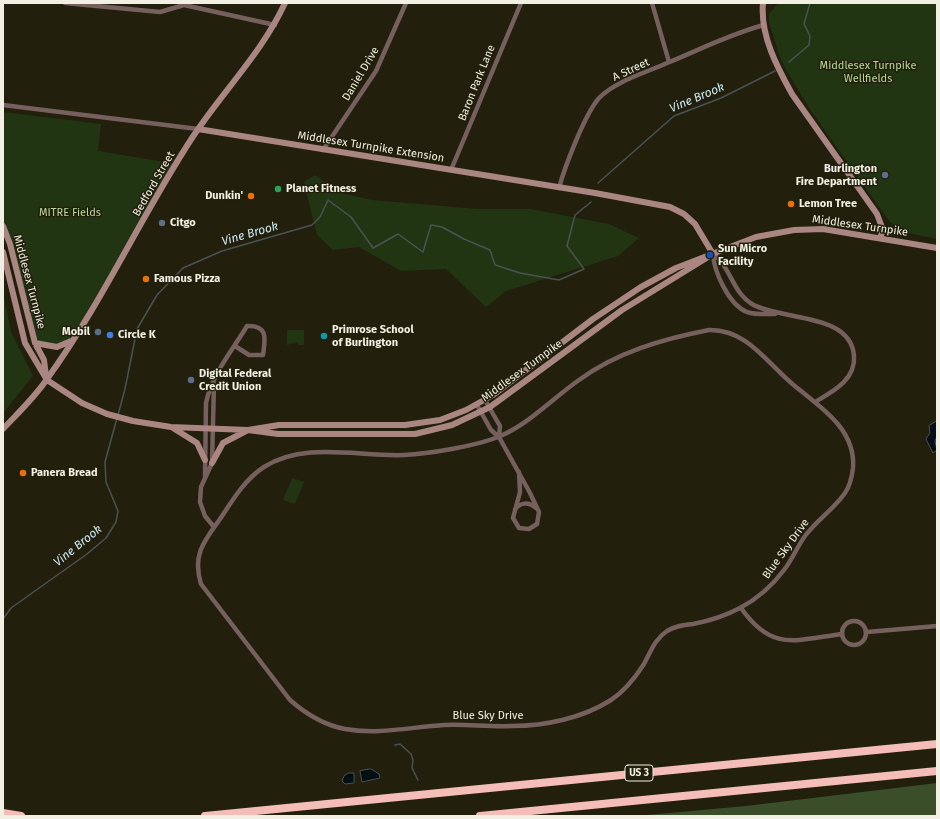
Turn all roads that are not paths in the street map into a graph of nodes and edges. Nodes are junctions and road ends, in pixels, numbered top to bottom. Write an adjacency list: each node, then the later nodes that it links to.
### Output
1 (65, 3): 7 (street)
2 (284, 3): 7 (main road, Bedford Street)
3 (406, 3): 12 (street, Daniel Drive)
4 (521, 3): 13 (street, Baron Park Lane)
5 (652, 3): 9 (street)
6 (763, 3): 8 (main road)
7 (275, 25): 11 (main road, Bedford Street)
8 (764, 25): 9 (street, A Street); 16 (main road)
9 (669, 62): 14 (street, A Street)
10 (3, 105): 11 (street, Middlesex Turnpike Extension)
11 (198, 129): 12 (main road, Middlesex Turnpike Extension); 21 (main road, Bedford Street)
12 (323, 150): 13 (main road, Middlesex Turnpike Extension)
13 (451, 170): 14 (main road, Middlesex Turnpike Extension)
14 (560, 188): 19 (main road, Middlesex Turnpike Extension)
15 (3, 226): 22 (main road, Middlesex Turnpike)
16 (880, 238): 17 (main road, Middlesex Turnpike); 19 (main road, Middlesex Turnpike)
17 (937, 248)
18 (3, 252): 25 (main road, Middlesex Turnpike)
19 (713, 254): 20 (street); 20 (street); 26 (main road, Middlesex Turnpike); 29 (main road, Middlesex Turnpike)
20 (781, 314): 27 (street)
21 (73, 340): 22 (main road, Middlesex Turnpike); 25 (main road, Bedford Street)
22 (36, 343): 25 (main road, Middlesex Turnpike)
23 (235, 346): 23 (street); 24 (street)
24 (215, 376): 33 (street); 34 (street)
25 (47, 380): 31 (main road, Middlesex Turnpike); 32 (main road, Bedford Street)
26 (486, 400): 28 (main road, Middlesex Turnpike); 29 (street)
27 (815, 402): 36 (street, Blue Sky Drive); 44 (street, Blue Sky Drive)
28 (477, 405): 30 (street); 35 (main road, Middlesex Turnpike)
29 (490, 407): 30 (main road, Middlesex Turnpike); 36 (street)
30 (481, 412): 35 (main road, Middlesex Turnpike); 36 (street)
31 (171, 427): 33 (main road, Middlesex Turnpike); 37 (main road)
32 (3, 429)
33 (206, 429): 34 (main road, Middlesex Turnpike); 37 (street)
34 (213, 429): 35 (main road, Middlesex Turnpike); 38 (street)
35 (248, 430): 38 (main road)
36 (499, 437): 39 (street); 43 (street, Blue Sky Drive)
37 (205, 460): 40 (street)
38 (212, 463): 40 (street)
39 (519, 472): 41 (street); 42 (street)
40 (205, 478): 43 (street)
41 (514, 510): 42 (street); 42 (street)
42 (538, 512)
43 (214, 526): 44 (street, Blue Sky Drive)
44 (741, 608): 47 (street)
45 (937, 626): 46 (street)
46 (867, 632): 47 (street); 47 (street)
47 (842, 634)
48 (937, 744): 52 (highway, US 3)
49 (937, 771): 53 (highway)
50 (3, 813): 51 (highway)
51 (21, 816)
52 (205, 816)
53 (480, 816)

